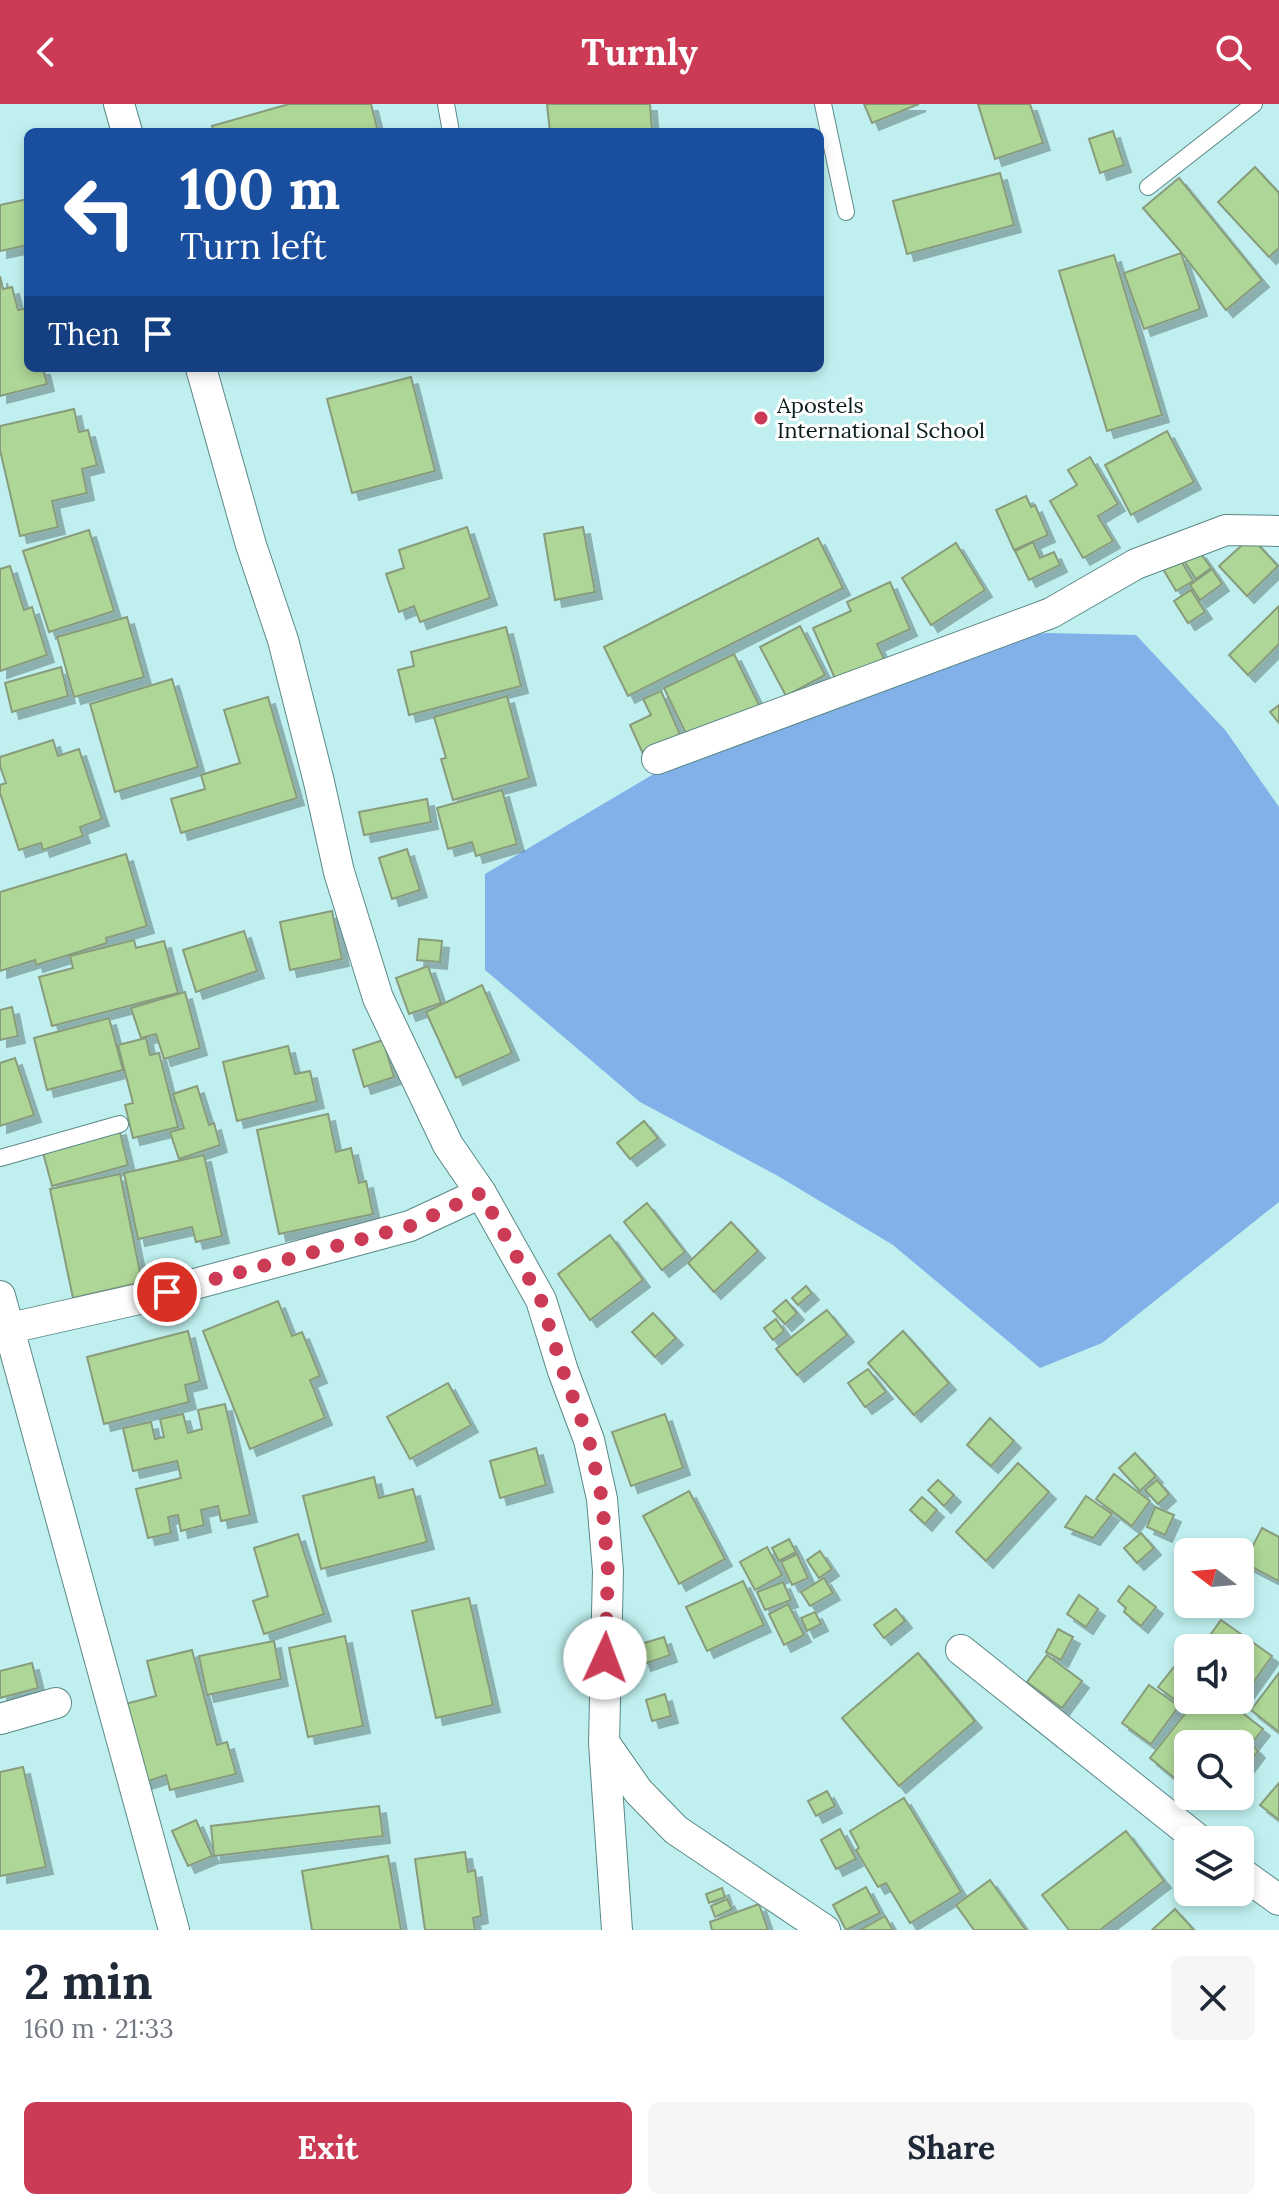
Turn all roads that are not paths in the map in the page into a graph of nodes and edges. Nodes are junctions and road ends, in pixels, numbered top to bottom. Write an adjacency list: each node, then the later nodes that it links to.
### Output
1 (119, 104): 5 (street)
2 (446, 104): 6 (lane)
3 (823, 104): 8 (lane)
4 (1254, 104): 7 (lane)
5 (126, 128)
6 (450, 128)
7 (1148, 187)
8 (846, 212)
9 (202, 372): 14 (street)
10 (1279, 531): 11 (street)
11 (657, 759)
12 (120, 1124): 13 (lane)
13 (0, 1158)
14 (481, 1193): 16 (street); 20 (street)
15 (0, 1296): 16 (street)
16 (10, 1328): 24 (street)
17 (961, 1650): 21 (street)
18 (56, 1703): 19 (street)
19 (0, 1719)
20 (604, 1743): 25 (street); 26 (street)
21 (1181, 1826)
22 (1254, 1882): 23 (street)
23 (1279, 1900)
24 (174, 1930)
25 (617, 1930)
26 (825, 1930)

